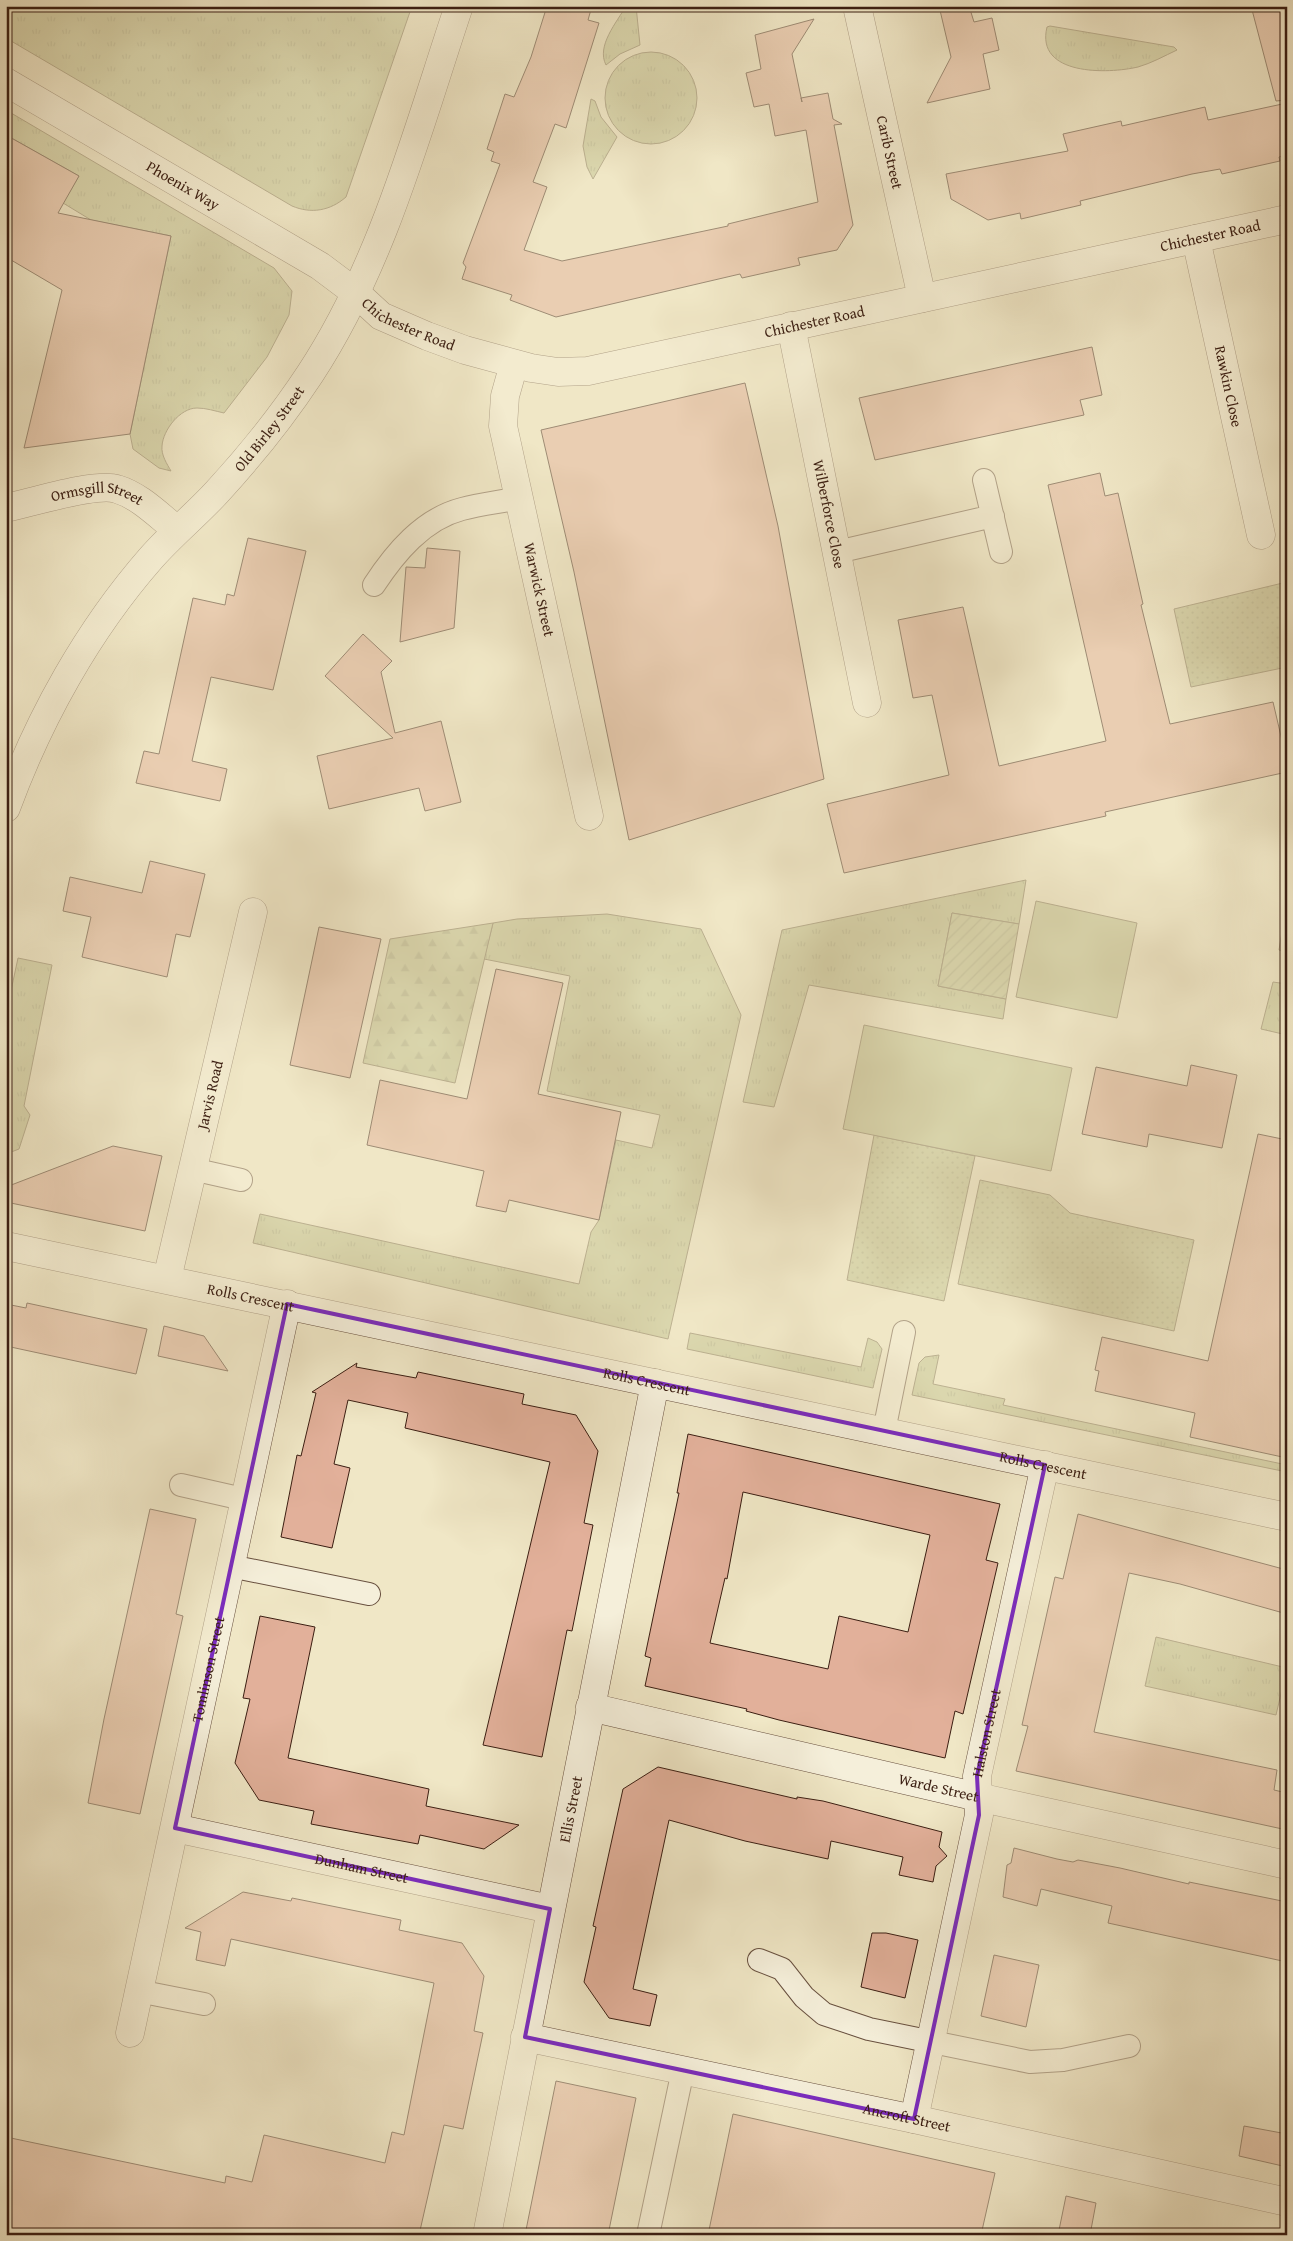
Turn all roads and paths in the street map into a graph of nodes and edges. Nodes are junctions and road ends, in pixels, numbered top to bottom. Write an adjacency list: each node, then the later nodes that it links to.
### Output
1 (459, 6): 6 (street, Old Birley Street)
2 (857, 6): 7 (street, Carib Street)
3 (6, 82): 6 (street, Phoenix Way)
4 (1287, 219): 5 (street, Chichester Road)
5 (1196, 239): 7 (street, Chichester Road); 15 (street, Rawkin Close)
6 (356, 293): 9 (street, Chichester Road); 14 (street, Old Birley Street)
7 (922, 298): 8 (street, Chichester Road)
8 (792, 326): 9 (street, Chichester Road); 16 (street, Wilberforce Close)
9 (514, 364): 11 (street, Warwick Street)
10 (984, 480): 13 (lane)
11 (519, 498): 18 (lane); 21 (street, Warwick Street)
12 (6, 508): 14 (street, Ormsgill Street)
13 (992, 516): 16 (lane); 17 (lane)
14 (177, 530): 20 (street, Old Birley Street)
15 (1261, 535)
16 (837, 552): 19 (street, Wilberforce Close)
17 (1001, 552)
18 (374, 585)
19 (867, 703)
20 (6, 808)
21 (590, 816)
22 (252, 912): 23 (street, Jarvis Road)
23 (192, 1169): 24 (lane); 26 (street, Jarvis Road)
24 (241, 1180)
25 (6, 1246): 26 (street, Rolls Crescent)
26 (167, 1279): 27 (street, Rolls Crescent)
27 (287, 1304): 29 (street, Rolls Crescent); 33 (street, Tomlinson Street)
28 (904, 1332): 30 (lane)
29 (655, 1383): 30 (street, Rolls Crescent); 37 (street, Ellis Street)
30 (884, 1431): 31 (street, Rolls Crescent)
31 (1045, 1465): 34 (street, Rolls Crescent); 38 (street, Halston Street)
32 (181, 1485): 33 (lane)
33 (243, 1499): 35 (street, Tomlinson Street)
34 (1287, 1517)
35 (230, 1566): 36 (lane); 39 (street, Tomlinson Street)
36 (369, 1594)
37 (590, 1707): 38 (street, Warde Street); 41 (street, Ellis Street)
38 (978, 1797): 40 (street, Warde Street); 47 (street, Halston Street)
39 (175, 1828): 41 (street, Dunham Street); 43 (street, Tomlinson Street)
40 (1287, 1865)
41 (550, 1909): 46 (street, Ellis Street)
42 (759, 1960): 47 (lane)
43 (138, 1991): 44 (lane); 45 (street, Tomlinson Street)
44 (204, 2004)
45 (130, 2033)
46 (525, 2037): 49 (street, Ancroft Street); 52 (street, Ellis Street)
47 (930, 2042): 48 (lane); 50 (street, Halston Street)
48 (1129, 2046)
49 (683, 2070): 50 (street, Ancroft Street); 53 (lane)
50 (914, 2119): 51 (street, Ancroft Street)
51 (1287, 2202)
52 (487, 2235)
53 (648, 2235)

